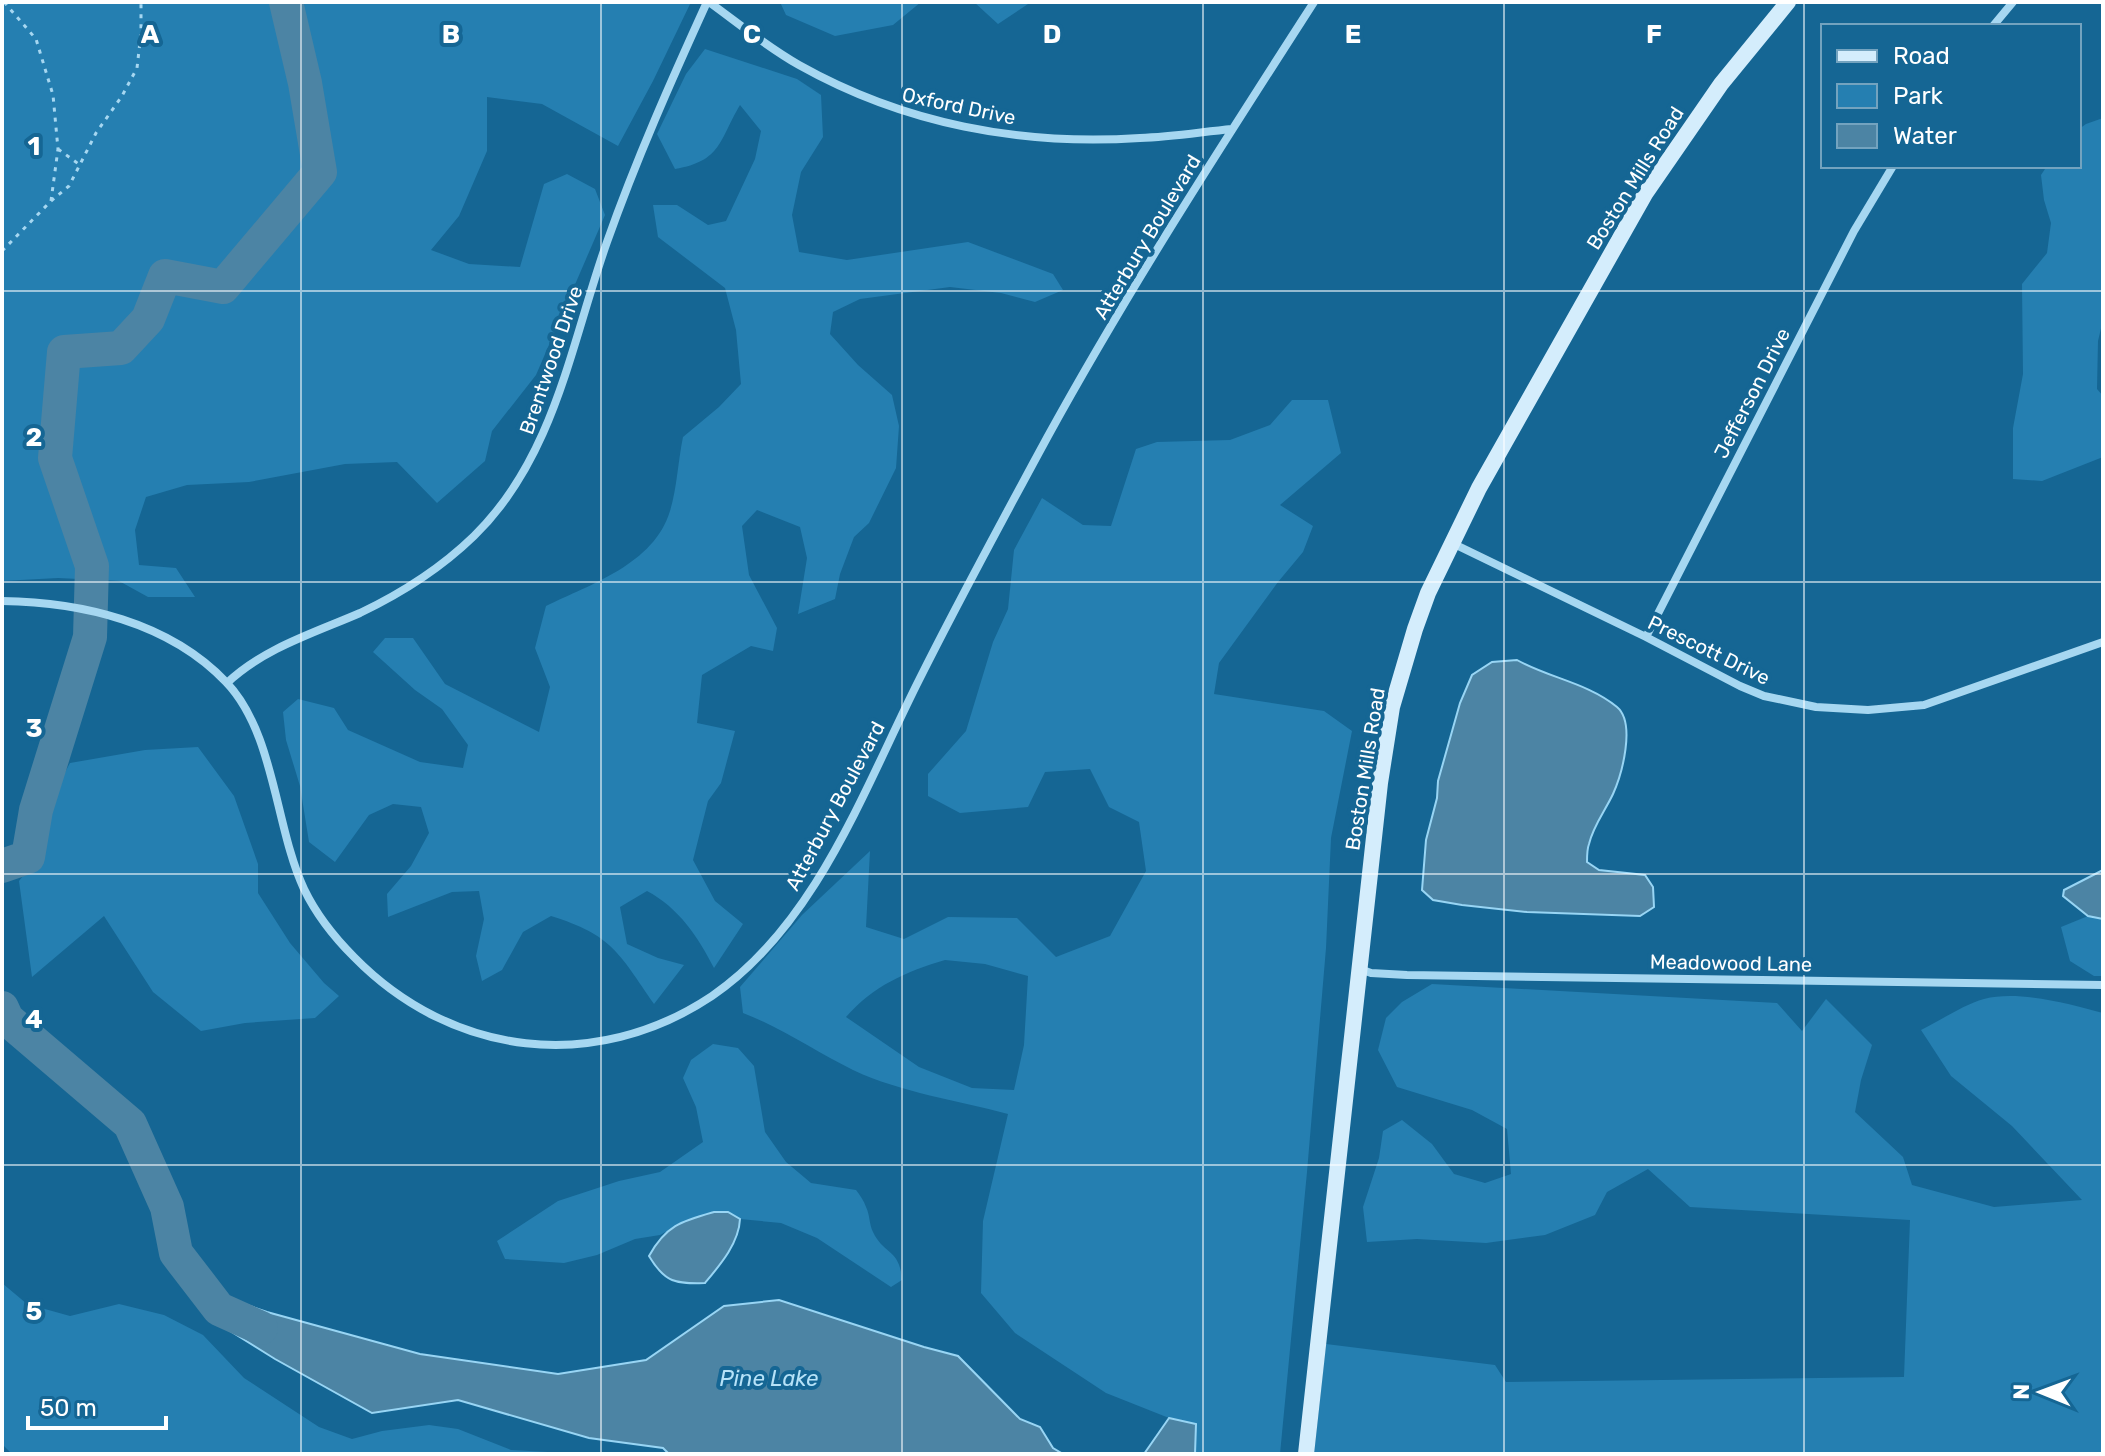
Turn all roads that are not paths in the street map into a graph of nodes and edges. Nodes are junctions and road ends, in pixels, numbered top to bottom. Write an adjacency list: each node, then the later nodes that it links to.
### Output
1 (708, 2): 6 (street, Oxford Drive); 12 (street, Brentwood Drive)
2 (1314, 2): 6 (street, Atterbury Boulevard)
3 (1788, 2): 8 (street, Boston Mills Road)
4 (2013, 2): 5 (street)
5 (1995, 24)
6 (1232, 129): 12 (street, Atterbury Boulevard)
7 (1892, 168): 10 (street, Jefferson Drive)
8 (1454, 544): 10 (street, Prescott Drive); 13 (street, Boston Mills Road)
9 (2, 601): 12 (street, Atterbury Boulevard)
10 (1646, 637): 11 (street, Prescott Drive)
11 (2103, 642)
12 (227, 683)
13 (1360, 969): 14 (street, Meadowood Lane); 15 (street, Boston Mills Road)
14 (2103, 985)
15 (1306, 1454)

